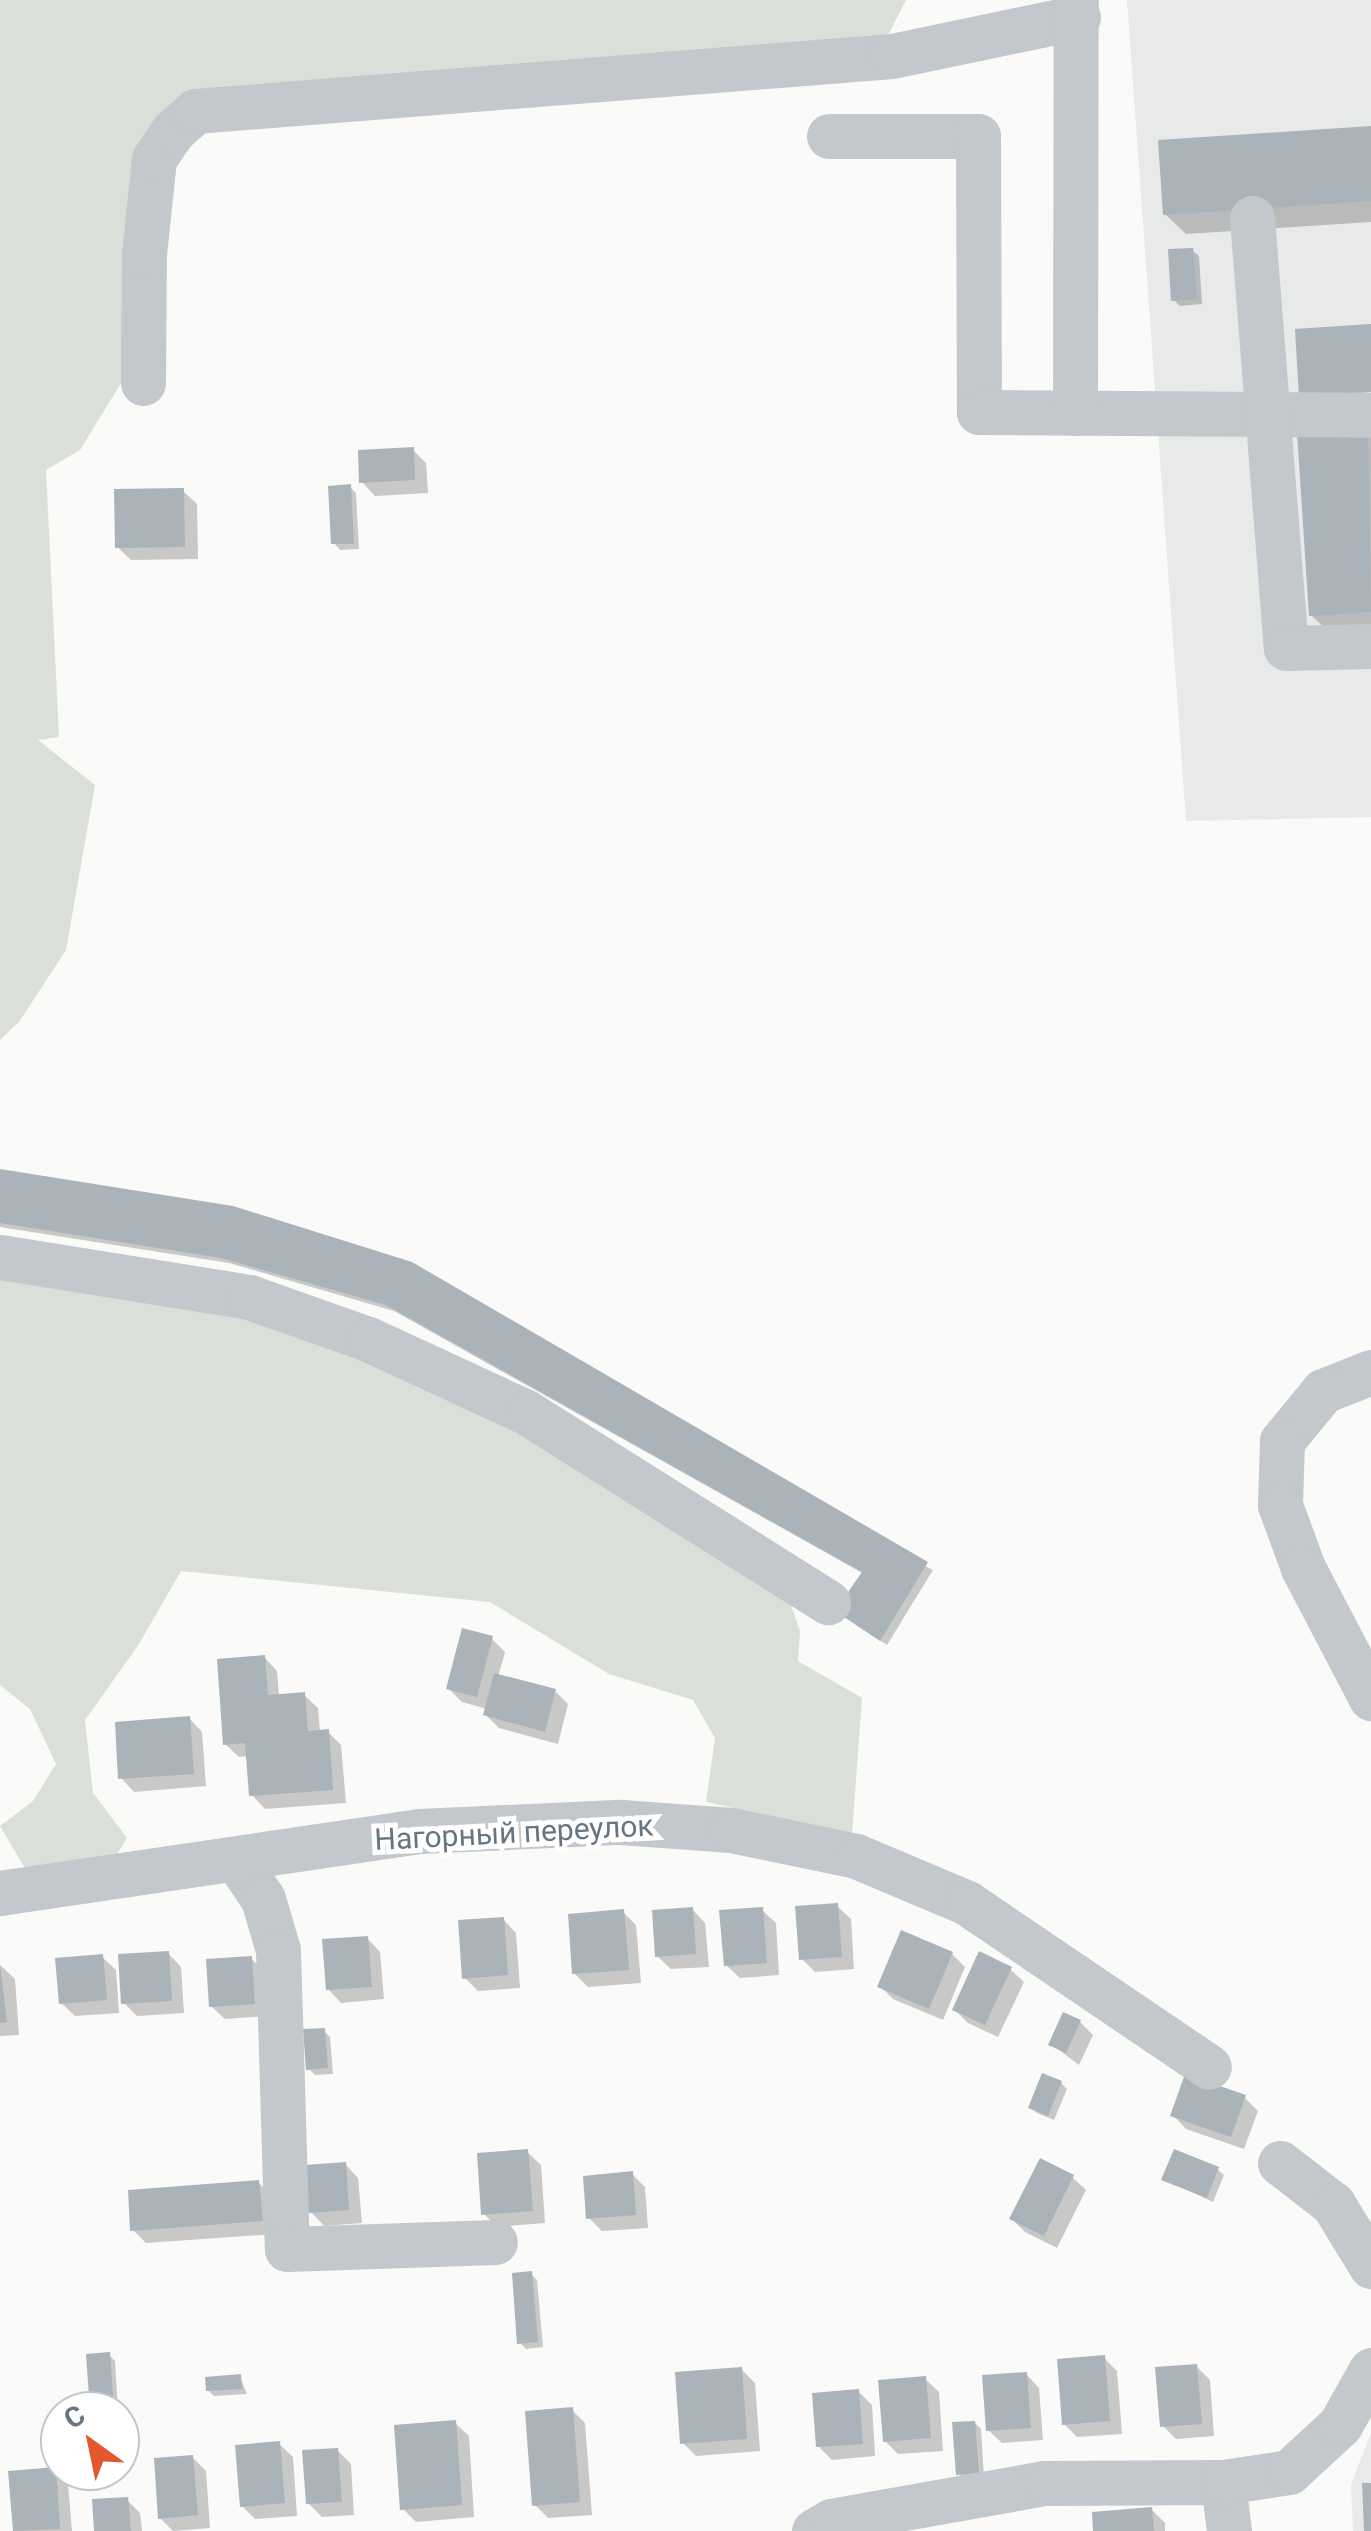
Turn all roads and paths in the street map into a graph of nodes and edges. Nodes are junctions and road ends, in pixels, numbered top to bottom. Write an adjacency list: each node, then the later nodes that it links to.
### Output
1 (1077, 8): 4 (street); 5 (street)
2 (829, 136): 5 (street)
3 (1252, 218): 6 (street)
4 (143, 383)
5 (1075, 412): 6 (street)
6 (1268, 414): 7 (street); 8 (street)
7 (1371, 415)
8 (1371, 646)
9 (0, 1257): 11 (street)
10 (1371, 1372): 12 (street)
11 (828, 1602)
12 (1371, 1698)
13 (236, 1859): 14 (street, Нагорный переулок); 15 (street, Нагорный переулок); 17 (street)
14 (0, 1894)
15 (1208, 2067)
16 (1280, 2163): 18 (street)
17 (495, 2242)
18 (1371, 2266)
19 (1371, 2370): 20 (street)
20 (1224, 2482): 21 (street); 22 (street)
21 (814, 2531)
22 (1229, 2531)

